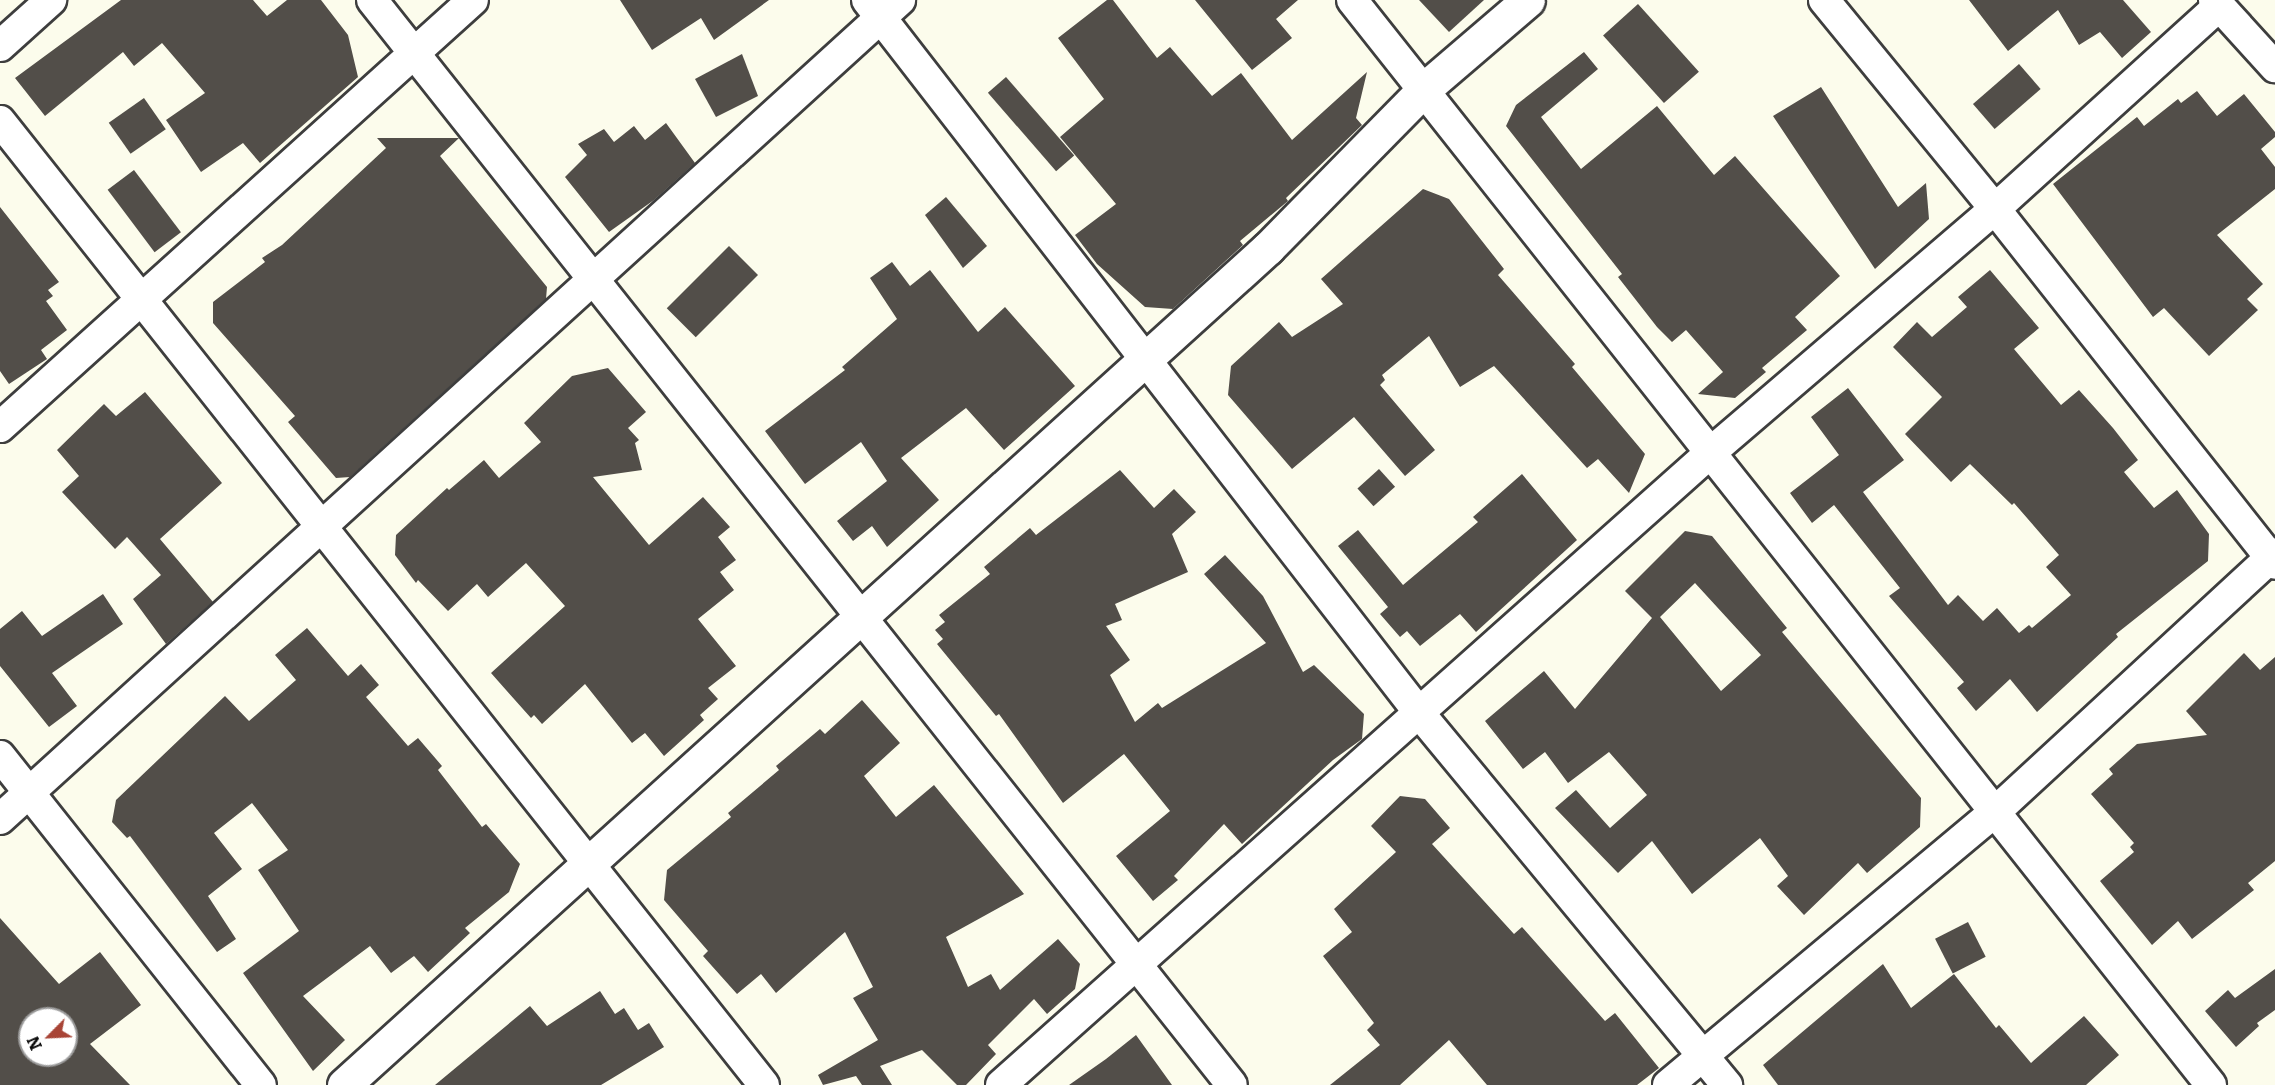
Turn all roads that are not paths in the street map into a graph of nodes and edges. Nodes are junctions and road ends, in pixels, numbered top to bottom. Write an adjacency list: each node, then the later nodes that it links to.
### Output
1 (51, 0): 9 (street)
2 (372, 0): 10 (street)
3 (473, 0): 10 (street)
4 (1352, 0): 12 (street)
5 (1528, 0): 12 (street)
6 (1824, 0): 14 (street)
7 (2217, 3): 11 (street); 14 (street)
8 (883, 6): 15 (street); 17 (street)
9 (0, 46)
10 (414, 53): 15 (street); 16 (street)
11 (2275, 67)
12 (1423, 90): 17 (street); 19 (street)
13 (0, 121): 16 (street)
14 (1995, 209): 19 (street); 21 (street)
15 (592, 280): 20 (street); 22 (street)
16 (141, 300): 18 (street); 20 (street)
17 (1144, 358): 22 (street); 23 (street)
18 (0, 427)
19 (1710, 453): 23 (street); 26 (street)
20 (320, 527): 25 (street); 28 (street)
21 (2274, 559): 26 (street)
22 (859, 615): 28 (street); 29 (street)
23 (1420, 714): 29 (street); 30 (street)
24 (0, 756): 25 (street)
25 (29, 793): 27 (street); 31 (street)
26 (1995, 812): 30 (street); 38 (street)
27 (0, 819)
28 (587, 861): 32 (street); 33 (street)
29 (1136, 963): 34 (street); 35 (street)
30 (1702, 1054): 36 (street); 37 (street)
31 (261, 1085)
32 (344, 1085)
33 (764, 1085)
34 (1001, 1085)
35 (1232, 1085)
36 (1668, 1085)
37 (1727, 1085)
38 (2211, 1085)

